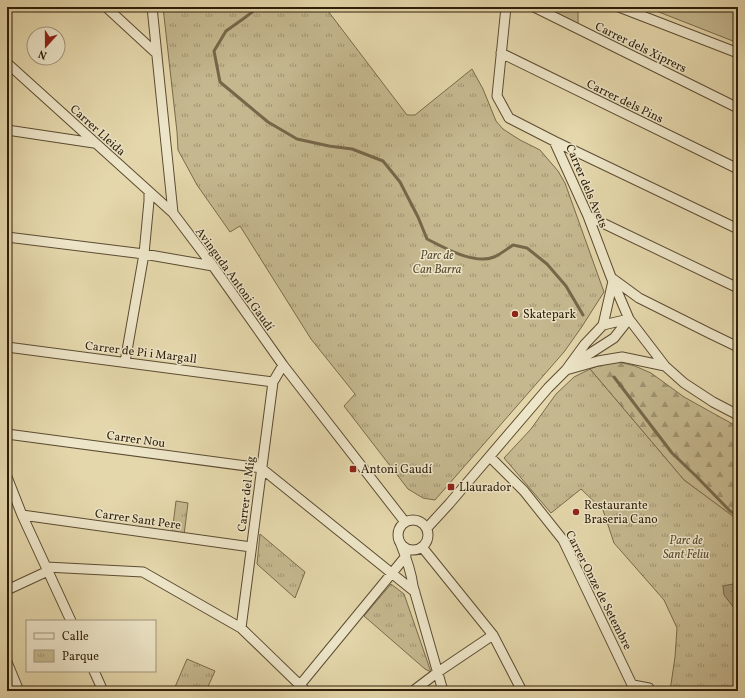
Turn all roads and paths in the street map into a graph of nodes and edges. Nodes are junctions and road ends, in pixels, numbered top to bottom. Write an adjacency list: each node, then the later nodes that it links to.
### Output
1 (106, 7): 8 (street)
2 (152, 7): 8 (street)
3 (506, 7): 6 (street, Carrer dels Avets)
4 (534, 7): 10 (street, Carrer dels Xiprers)
5 (619, 7): 7 (street)
6 (501, 53): 12 (street, Carrer dels Avets); 14 (street, Carrer dels Pins)
7 (738, 53)
8 (157, 54): 16 (street)
9 (7, 63): 13 (street, Carrer Lleida)
10 (738, 108)
11 (7, 130): 13 (street)
12 (554, 141): 17 (street, Carrer dels Avets); 18 (street)
13 (94, 142): 15 (street, Carrer Lleida)
14 (738, 169)
15 (149, 192): 16 (street, Carrer Lleida); 20 (street)
16 (173, 213): 21 (street, Avinguda Antoni Gaudí)
17 (588, 216): 22 (street, Carrer dels Avets); 23 (street)
18 (738, 229)
19 (7, 237): 20 (street)
20 (144, 254): 21 (street); 28 (street)
21 (213, 266): 29 (street, Avinguda Antoni Gaudí)
22 (612, 280): 24 (street, Carrer dels Avets); 25 (street); 27 (street)
23 (738, 288)
24 (628, 319): 25 (street); 30 (street, Carrer dels Avets); 31 (street)
25 (603, 325): 31 (street)
26 (7, 347): 28 (street, Carrer de Pi i Margall)
27 (738, 347)
28 (125, 362): 32 (street, Carrer de Pi i Margall)
29 (283, 365): 32 (street, Carrer del Mig); 39 (street, Avinguda Antoni Gaudí)
30 (665, 366): 31 (street); 33 (street, Carrer dels Avets)
31 (566, 370): 35 (street)
32 (273, 382): 36 (street, Carrer del Mig)
33 (738, 415)
34 (7, 434): 36 (street, Carrer Nou)
35 (490, 457): 40 (street); 56 (street, Carrer Onze de Setembre)
36 (261, 468): 43 (street, Carrer del Mig); 46 (street)
37 (7, 477): 38 (street)
38 (22, 515): 43 (street, Carrer Sant Pere); 45 (street)
39 (405, 522): 40 (street); 41 (street)
40 (427, 528): 42 (street)
41 (400, 542): 42 (street); 44 (street)
42 (422, 547): 51 (street)
43 (251, 548): 50 (street, Carrer del Mig)
44 (406, 556): 46 (street); 48 (street)
45 (47, 568): 47 (street); 49 (street); 50 (street)
46 (392, 574): 48 (street); 55 (street)
47 (7, 590)
48 (415, 592): 54 (street)
49 (71, 620)
50 (241, 628): 55 (street)
51 (493, 635): 54 (street); 61 (street)
52 (7, 662): 57 (street)
53 (94, 672): 58 (street)
54 (438, 672): 59 (street); 60 (street)
55 (303, 688)
56 (634, 688): 62 (street, Carrer Onze de Setembre)
57 (20, 691)
58 (103, 691)
59 (413, 691)
60 (443, 691)
61 (522, 691)
62 (650, 691)

